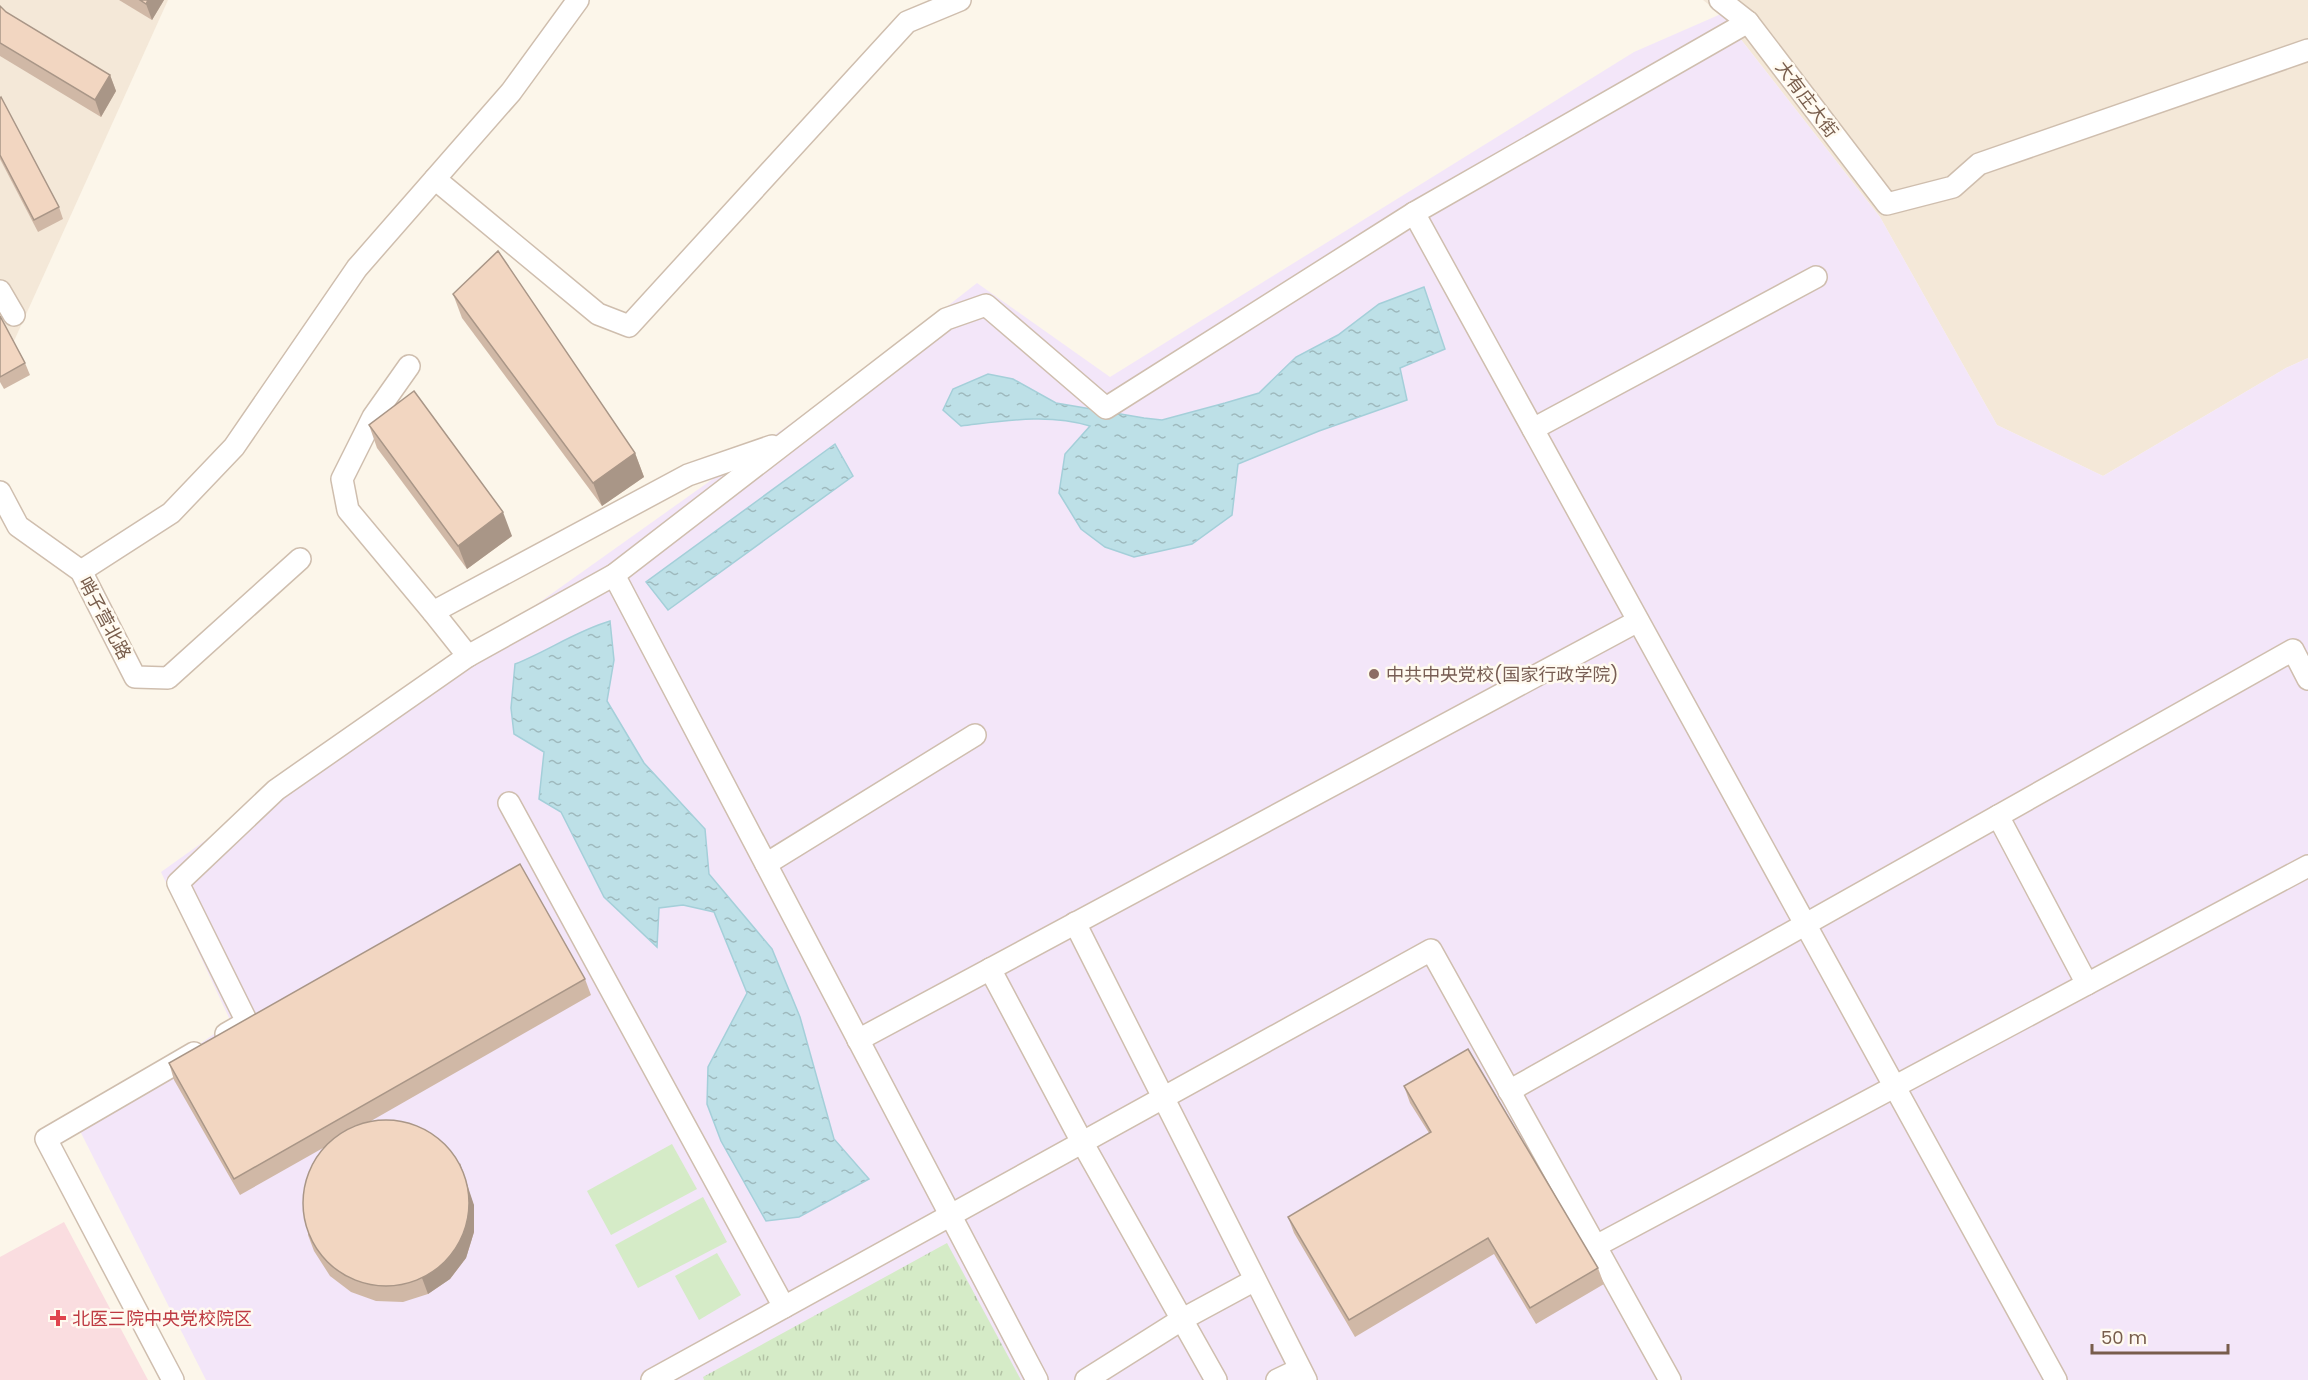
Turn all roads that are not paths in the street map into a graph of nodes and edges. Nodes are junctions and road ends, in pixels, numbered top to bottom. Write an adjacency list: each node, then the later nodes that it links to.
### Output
1 (578, 0): 6 (street)
2 (960, 0): 6 (street)
3 (1720, 0): 4 (street, 大有庄大街)
4 (1748, 22): 5 (street, 大有庄大街); 7 (street)
5 (2308, 50)
6 (435, 179): 16 (street)
7 (1414, 213): 12 (street); 13 (street)
8 (1816, 277): 12 (street)
9 (0, 291): 10 (street)
10 (14, 315)
11 (409, 366): 18 (street)
12 (1533, 429): 19 (street)
13 (790, 440): 17 (street); 18 (street)
14 (0, 492): 16 (street, 哨子营北路)
15 (300, 559): 16 (street, 哨子营北路)
16 (81, 571)
17 (614, 575): 20 (street); 25 (street)
18 (433, 612): 20 (street)
19 (1638, 621): 27 (street); 28 (street)
20 (468, 656): 43 (street)
21 (2308, 679): 24 (street)
22 (975, 735): 25 (street)
23 (509, 803): 39 (street)
24 (1998, 816): 28 (street); 30 (street)
25 (766, 864): 31 (street)
26 (2308, 866): 30 (street)
27 (1075, 923): 29 (street); 34 (street)
28 (1805, 924): 32 (street); 33 (street)
29 (990, 969): 31 (street); 35 (street)
30 (2086, 984): 32 (street)
31 (858, 1040): 36 (street)
32 (1895, 1087): 37 (street); 49 (street)
33 (1509, 1091): 34 (street); 37 (street)
34 (1162, 1098): 35 (street); 38 (street)
35 (1082, 1142): 36 (street); 40 (street)
36 (950, 1215): 39 (street); 44 (street)
37 (1596, 1246): 48 (street)
38 (1255, 1280): 40 (street); 41 (street)
39 (784, 1307): 42 (street)
40 (1181, 1320): 45 (street); 46 (street)
41 (1303, 1374): 47 (street)
42 (662, 1377)
43 (173, 1380)
44 (1037, 1380)
45 (1086, 1380)
46 (1216, 1380)
47 (1277, 1380)
48 (1670, 1380)
49 (2056, 1380)

